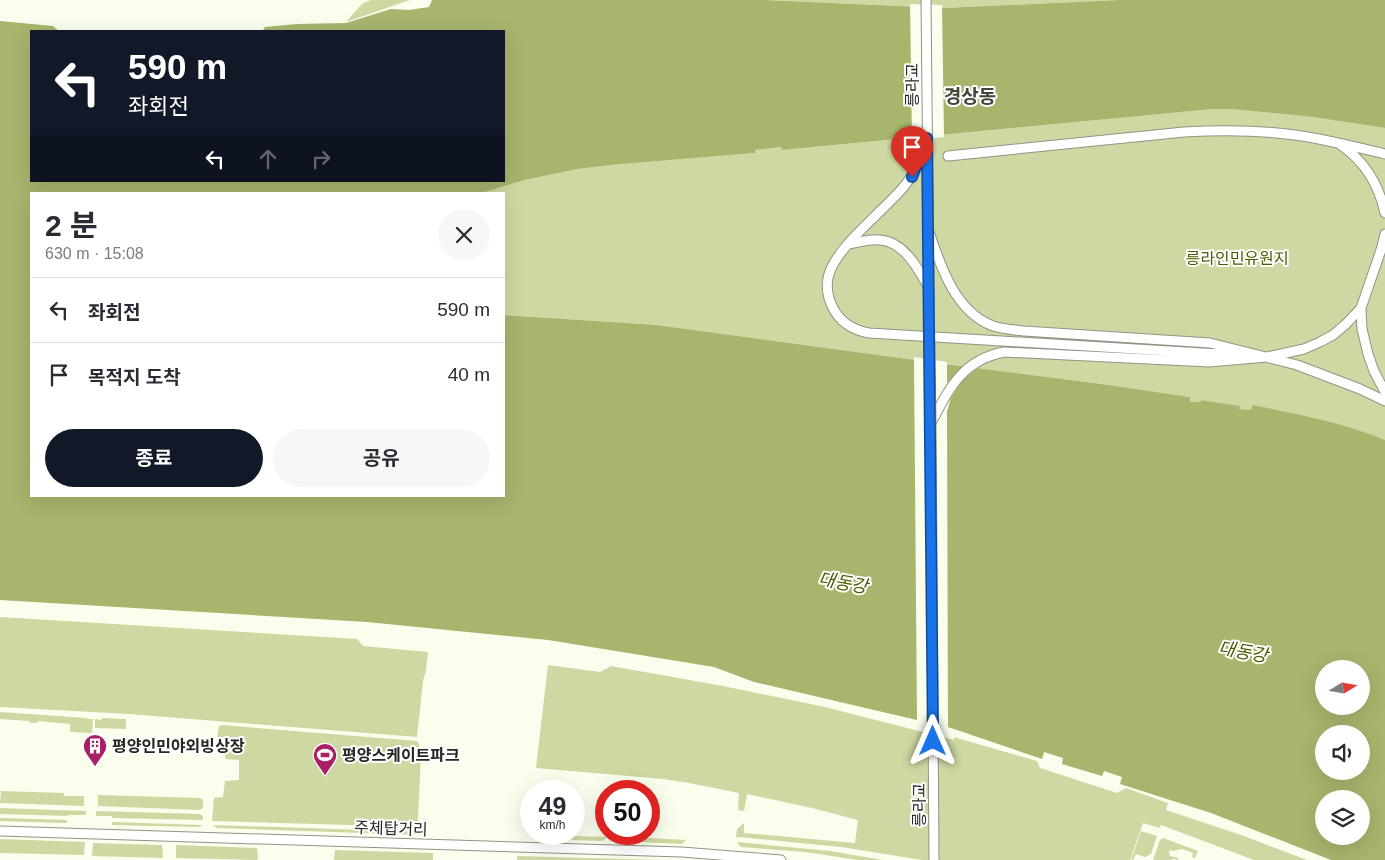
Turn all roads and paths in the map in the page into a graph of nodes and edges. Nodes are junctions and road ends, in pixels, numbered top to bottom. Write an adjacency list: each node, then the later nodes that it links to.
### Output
1 (926, 0): 2 (main road, 릉라교)
2 (927, 138): 7 (main road, 릉라교); 9 (main road)
3 (1336, 142): 4 (main road); 5 (main road); 6 (main road)
4 (1385, 154)
5 (948, 156)
6 (1385, 213)
7 (928, 229): 10 (main road, 릉라교); 12 (main road)
8 (1385, 234): 11 (main road)
9 (849, 244): 10 (main road); 12 (main road)
10 (929, 289): 15 (main road, 릉라교, bridge)
11 (1361, 308): 12 (main road); 13 (main road)
12 (1267, 357): 14 (main road); 15 (main road)
13 (1385, 392)
14 (1385, 401)
15 (931, 423): 18 (main road, 릉라교)
16 (0, 831): 17 (main road, 주체탑거리)
17 (781, 860)
18 (934, 860)

